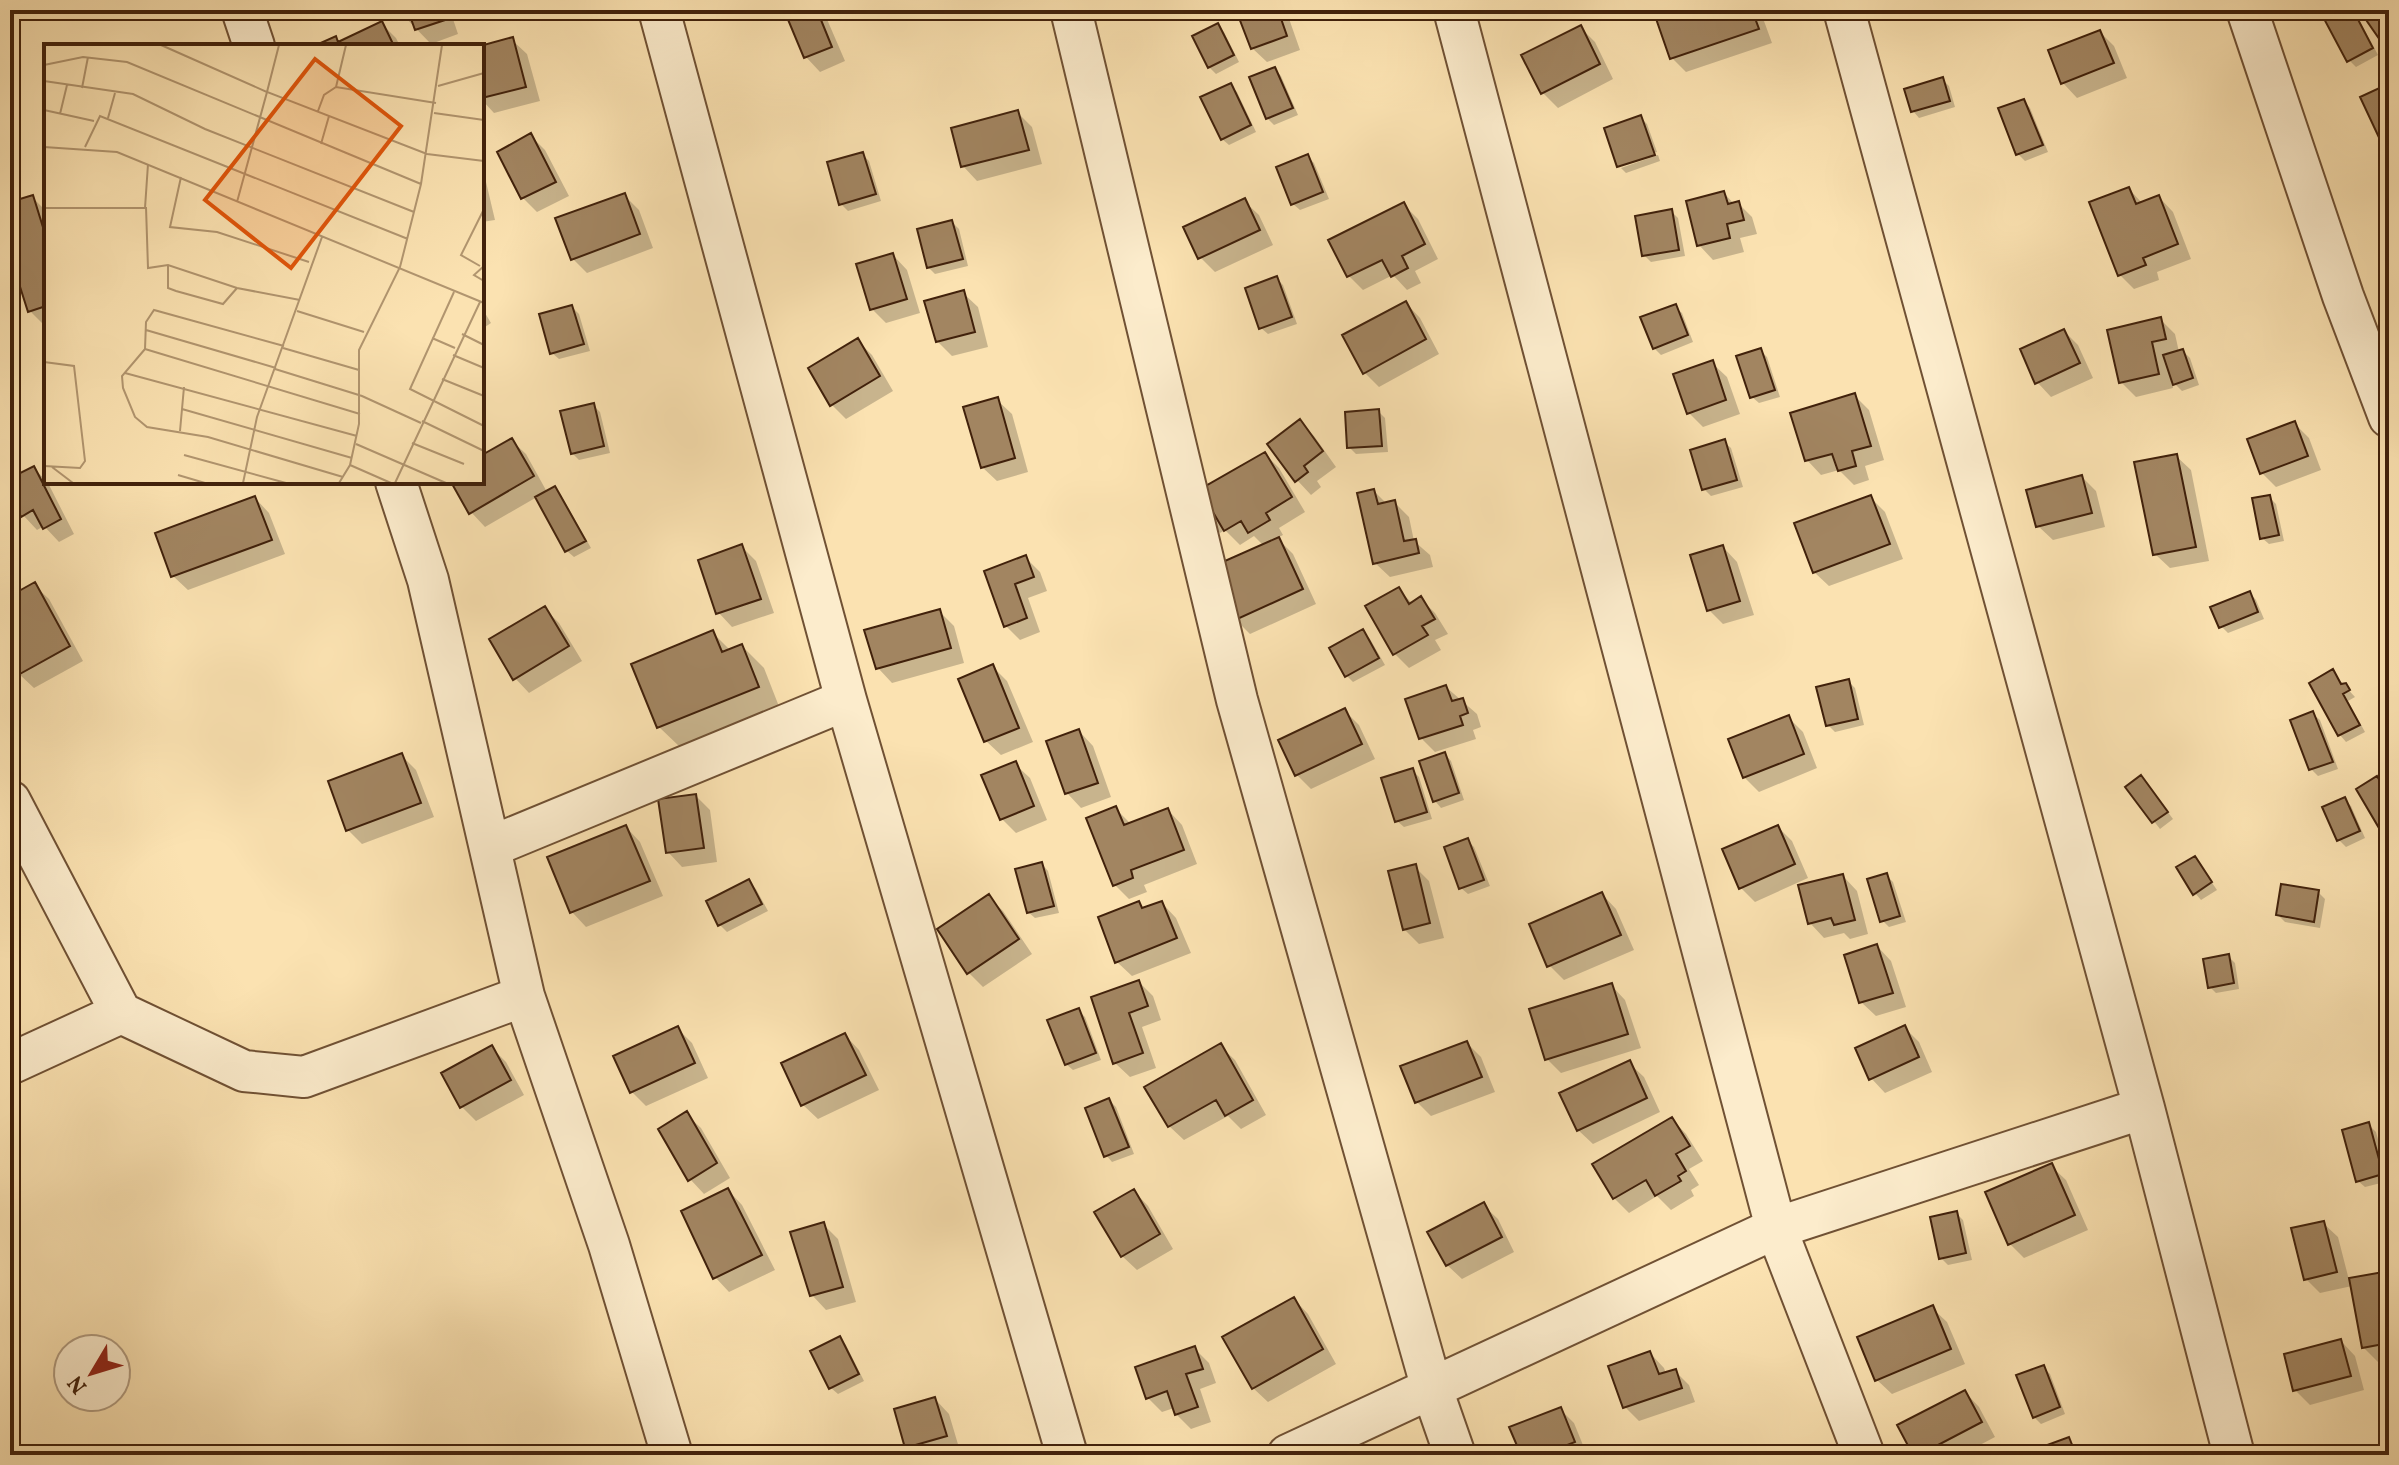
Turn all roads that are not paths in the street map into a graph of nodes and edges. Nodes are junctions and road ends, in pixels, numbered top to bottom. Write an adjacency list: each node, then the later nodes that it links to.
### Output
1 (242, 10): 7 (street)
2 (659, 10): 10 (street)
3 (1071, 10): 18 (street)
4 (1454, 10): 17 (street)
5 (1844, 10): 16 (street)
6 (2247, 10): 8 (street)
7 (253, 44)
8 (2389, 417)
9 (397, 484): 12 (street)
10 (846, 700): 12 (street); 20 (street)
11 (10, 801): 14 (street)
12 (490, 847): 13 (street)
13 (524, 996): 14 (street); 19 (street)
14 (121, 1013): 15 (street)
15 (10, 1064)
16 (2144, 1108): 17 (street); 24 (street)
17 (1776, 1228): 18 (street); 23 (street)
18 (1432, 1389): 21 (street); 22 (street)
19 (672, 1455)
20 (1067, 1455)
21 (1288, 1455)
22 (1455, 1455)
23 (1864, 1455)
24 (2234, 1455)

